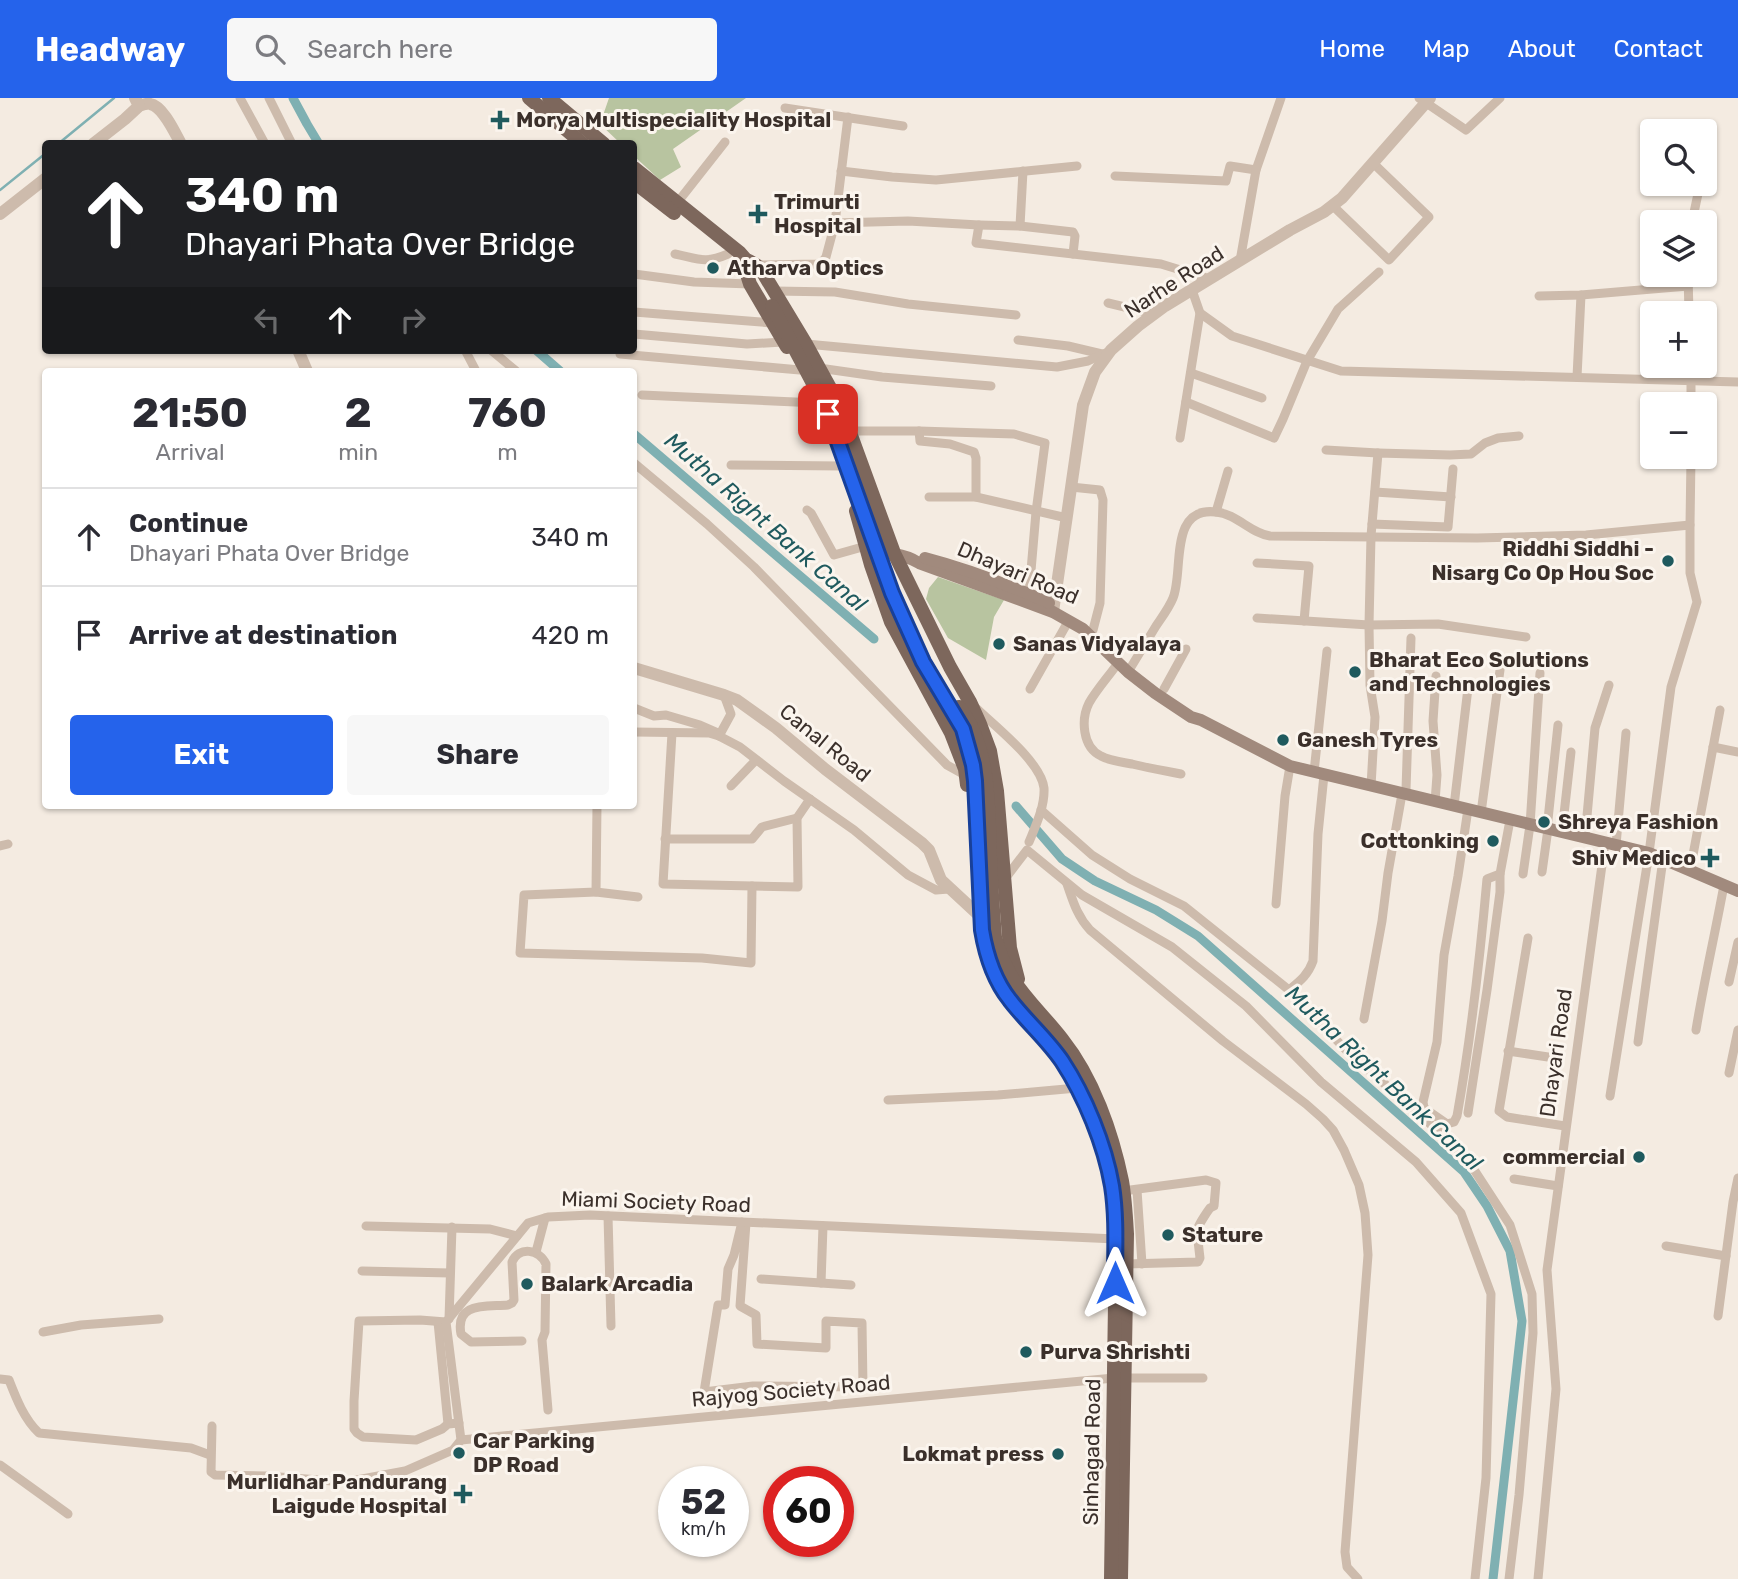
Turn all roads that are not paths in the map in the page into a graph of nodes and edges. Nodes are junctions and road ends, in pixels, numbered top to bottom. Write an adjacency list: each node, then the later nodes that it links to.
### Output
1 (240, 98): 14 (street)
2 (269, 98): 15 (street)
3 (529, 98): 16 (main road)
4 (549, 98): 17 (main road)
5 (1281, 98): 22 (street)
6 (1500, 98): 7 (street)
7 (1425, 99): 19 (street, Narhe Road)
8 (137, 102): 12 (street); 13 (street)
9 (785, 108): 10 (street)
10 (848, 117): 11 (street); 21 (street)
11 (903, 126)
12 (98, 140)
13 (179, 140)
14 (263, 140)
15 (290, 140)
16 (578, 140)
17 (599, 140)
18 (725, 142): 28 (street)
19 (1373, 163): 29 (street, Narhe Road); 29 (street)
20 (1077, 166): 24 (street)
21 (841, 170): 24 (street); 31 (street)
22 (1256, 170): 25 (street); 37 (street)
23 (637, 171): 28 (main road)
24 (1023, 171): 33 (street)
25 (1115, 176)
26 (42, 181): 30 (street)
27 (637, 184): 35 (main road)
28 (677, 204): 38 (main road)
29 (1332, 205): 37 (street, Narhe Road)
30 (0, 214)
31 (835, 223): 32 (street); 38 (street)
32 (979, 225): 33 (street); 36 (street)
33 (1020, 226): 36 (street)
34 (676, 254): 35 (street)
35 (728, 254): 38 (main road)
36 (1073, 254): 41 (street)
37 (1240, 261): 41 (street, Narhe Road)
38 (749, 264): 42 (main road); 47 (main road)
39 (1379, 272): 61 (street)
40 (637, 274): 42 (street)
41 (1210, 279): 44 (street, Narhe Road)
42 (750, 284): 53 (main road)
43 (1676, 287): 45 (street)
44 (1192, 290): 50 (street); 51 (street, Narhe Road)
45 (1581, 295): 46 (street); 66 (street)
46 (1539, 296)
47 (775, 300): 52 (street); 57 (main road); 125 (main road, bridge)
48 (1108, 303): 51 (street)
49 (637, 313): 53 (street)
50 (1200, 313): 61 (street); 65 (street)
51 (1154, 314): 58 (street, Narhe Road)
52 (1016, 315)
53 (773, 323): 56 (main road)
54 (637, 334): 56 (street)
55 (1018, 340): 58 (street)
56 (783, 342): 64 (main road)
57 (806, 344): 58 (street); 63 (main road)
58 (1106, 352): 88 (street, Narhe Road)
59 (496, 354): 62 (street)
60 (620, 354): 64 (street)
61 (1307, 361): 66 (street); 73 (street)
62 (512, 368)
63 (820, 368): 69 (street); 75 (main road)
64 (800, 370): 74 (main road)
65 (1191, 373): 72 (street); 73 (street)
66 (1577, 377): 67 (street)
67 (1691, 381): 68 (street); 70 (street)
68 (1738, 382)
69 (990, 386)
70 (1691, 392)
71 (642, 395): 74 (street)
72 (1262, 398)
73 (1186, 402): 79 (street)
74 (817, 403): 77 (main road)
75 (849, 430): 76 (street); 77 (street); 101 (main road)
76 (919, 431): 91 (street); 94 (street)
77 (832, 436): 84 (main road)
78 (1519, 436): 81 (street)
79 (1180, 438)
80 (1326, 450): 81 (street)
81 (1378, 453): 89 (street)
82 (732, 465): 84 (street)
83 (637, 466): 141 (street)
84 (842, 466): 100 (main road)
85 (1453, 469): 92 (street)
86 (1690, 469): 98 (street)
87 (1228, 471): 95 (street)
88 (1071, 486): 96 (street, Narhe Road); 110 (street)
89 (1375, 492): 92 (street); 97 (street)
90 (929, 497): 91 (street)
91 (976, 497): 94 (street)
92 (1451, 497): 97 (street)
93 (807, 510): 100 (street)
94 (1036, 512): 96 (street); 104 (street)
95 (1216, 512): 99 (street); 115 (street)
96 (1067, 518): 105 (street, Narhe Road)
97 (1372, 524): 99 (street)
98 (1690, 525): 99 (street); 160 (street)
99 (1371, 537): 109 (street)
100 (867, 550): 101 (main road, Dhayari Road); 141 (main road)
101 (894, 553): 102 (main road, Dhayari Road); 125 (main road)
102 (911, 558): 104 (main road, Dhayari Road); 105 (main road, Dhayari Road)
103 (1257, 563): 108 (street)
104 (1030, 594): 105 (main road, Dhayari Road)
105 (1053, 608): 107 (main road, Dhayari Road); 110 (main road, Dhayari Road)
106 (1257, 618): 108 (street)
107 (1069, 620): 115 (main road, Dhayari Road); 122 (street)
108 (1304, 621): 109 (street)
109 (1369, 625): 111 (street); 143 (street)
110 (1093, 630): 115 (main road, Dhayari Road)
111 (1527, 637)
112 (1411, 638): 144 (street)
113 (1186, 649): 123 (street)
114 (1327, 651): 140 (street)
115 (1126, 667): 123 (main road, Dhayari Road); 128 (main road, Dhayari Road); 139 (street)
116 (637, 669): 124 (street, Canal Road)
117 (1500, 670): 150 (street)
118 (1540, 673): 153 (street)
119 (1436, 676): 146 (street)
120 (1609, 685): 156 (street)
121 (1468, 688): 147 (street)
122 (1030, 689)
123 (1164, 689): 128 (main road, Dhayari Road)
124 (724, 695): 133 (street); 172 (street, Canal Road)
125 (960, 707): 149 (street); 166 (main road); 174 (main road); 181 (main road)
126 (637, 709): 133 (street)
127 (1720, 710): 134 (street)
128 (1201, 720): 138 (main road, Dhayari Road)
129 (1558, 724): 154 (street)
130 (637, 733): 131 (street)
131 (672, 733): 133 (street); 157 (street)
132 (1626, 733): 158 (street)
133 (719, 736): 137 (street)
134 (1713, 747): 136 (street); 162 (street)
135 (1571, 752): 155 (street)
136 (1738, 752)
137 (756, 760): 142 (street); 145 (street)
138 (1290, 766): 140 (main road, Dhayari Road); 175 (street)
139 (1181, 774)
140 (1319, 774): 143 (main road, Dhayari Road); 180 (street)
141 (965, 775): 174 (main road)
142 (731, 786)
143 (1371, 786): 144 (main road, Dhayari Road)
144 (1402, 794): 146 (main road, Dhayari Road); 182 (street)
145 (810, 799): 151 (street); 172 (street)
146 (1435, 802): 147 (main road, Dhayari Road)
147 (1461, 808): 150 (main road, Dhayari Road); 164 (street)
148 (597, 809): 171 (street)
149 (1041, 810): 159 (street); 180 (street)
150 (1482, 813): 152 (main road, Dhayari Road)
151 (797, 818): 157 (street); 169 (street)
152 (1510, 820): 153 (main road, Dhayari Road); 164 (street)
153 (1530, 825): 154 (main road, Dhayari Road); 165 (street)
154 (1548, 829): 155 (main road, Dhayari Road); 163 (street)
155 (1562, 832): 156 (main road, Dhayari Road)
156 (1585, 838): 158 (main road, Dhayari Road)
157 (665, 839): 169 (street)
158 (1610, 844): 160 (main road, Dhayari Road); 193 (street, Dhayari Road)
159 (1028, 846): 166 (street); 167 (street)
160 (1649, 853): 161 (main road, Dhayari Road); 190 (street)
161 (1663, 859): 162 (main road, Dhayari Road); 185 (street)
162 (1690, 871): 168 (main road, Dhayari Road)
163 (1542, 872)
164 (1500, 874): 192 (street)
165 (1523, 874)
166 (1004, 880): 181 (main road)
167 (1066, 882): 239 (street); 240 (street)
168 (1724, 885): 170 (main road, Dhayari Road); 183 (street)
169 (752, 886): 171 (street)
170 (1738, 891)
171 (596, 892): 173 (street)
172 (954, 893): 176 (street, Canal Road)
173 (638, 897)
174 (982, 899): 176 (main road, Sinhagad Road)
175 (1276, 904)
176 (982, 918): 189 (main road, Sinhagad Road)
177 (1528, 938): 186 (street)
178 (1738, 942): 179 (street)
179 (1729, 982)
180 (1289, 990): 241 (street)
181 (1025, 996): 197 (main road, Sinhagad Road)
182 (1364, 1019)
183 (1696, 1030)
184 (1738, 1030): 188 (street)
185 (1638, 1042)
186 (1508, 1051): 187 (street); 193 (street)
187 (1548, 1057)
188 (1729, 1073)
189 (1077, 1088): 191 (street); 205 (main road, Sinhagad Road)
190 (1611, 1096)
191 (888, 1100)
192 (1468, 1113)
193 (1565, 1126): 196 (street, Dhayari Road)
194 (1738, 1178): 208 (street)
195 (1514, 1179): 196 (street)
196 (1558, 1186): 242 (street, Dhayari Road)
197 (1130, 1190): 209 (main road, Sinhagad Road); 210 (street); 210 (street)
198 (608, 1216): 199 (street, Miami Society Road); 200 (street, Miami Society Road); 221 (street)
199 (545, 1218): 204 (street, Miami Society Road); 207 (street)
200 (744, 1223): 202 (street, Miami Society Road); 211 (street); 212 (street)
201 (366, 1226): 203 (street)
202 (823, 1226): 205 (street, Miami Society Road); 216 (street)
203 (452, 1227): 204 (street); 214 (street)
204 (517, 1236): 220 (street, Miami Society Road)
205 (1115, 1239): 225 (main road, Sinhagad Road)
206 (1666, 1246): 208 (street)
207 (536, 1252): 223 (street); 228 (street)
208 (1726, 1256): 218 (street)
209 (1126, 1264): 210 (street); 225 (main road, Sinhagad Road)
210 (1142, 1264)
211 (729, 1267): 212 (street); 212 (street)
212 (743, 1267)
213 (362, 1271): 214 (street)
214 (450, 1273): 220 (street)
215 (761, 1279): 216 (street)
216 (821, 1283): 217 (street)
217 (851, 1284)
218 (1718, 1316)
219 (159, 1319): 222 (street)
220 (444, 1321): 224 (street); 230 (street)
221 (611, 1326)
222 (43, 1332)
223 (522, 1341)
224 (447, 1369): 229 (street); 230 (street)
225 (1119, 1378): 226 (street, Rajyog Society Road); 232 (street, Rajyog Society Road); 236 (main road, Sinhagad Road)
226 (1203, 1378)
227 (0, 1379): 233 (street)
228 (548, 1410)
229 (459, 1423): 230 (street); 232 (street)
230 (448, 1424)
231 (212, 1426): 233 (street)
232 (461, 1440): 233 (street)
233 (210, 1455)
234 (0, 1465): 235 (street)
235 (68, 1514)
236 (1117, 1518): 237 (main road, Sinhagad Road); 238 (main road, Sinhagad Road)
237 (1111, 1579)
238 (1121, 1579)
239 (1357, 1579)
240 (1475, 1579)
241 (1509, 1579)
242 (1538, 1579)

